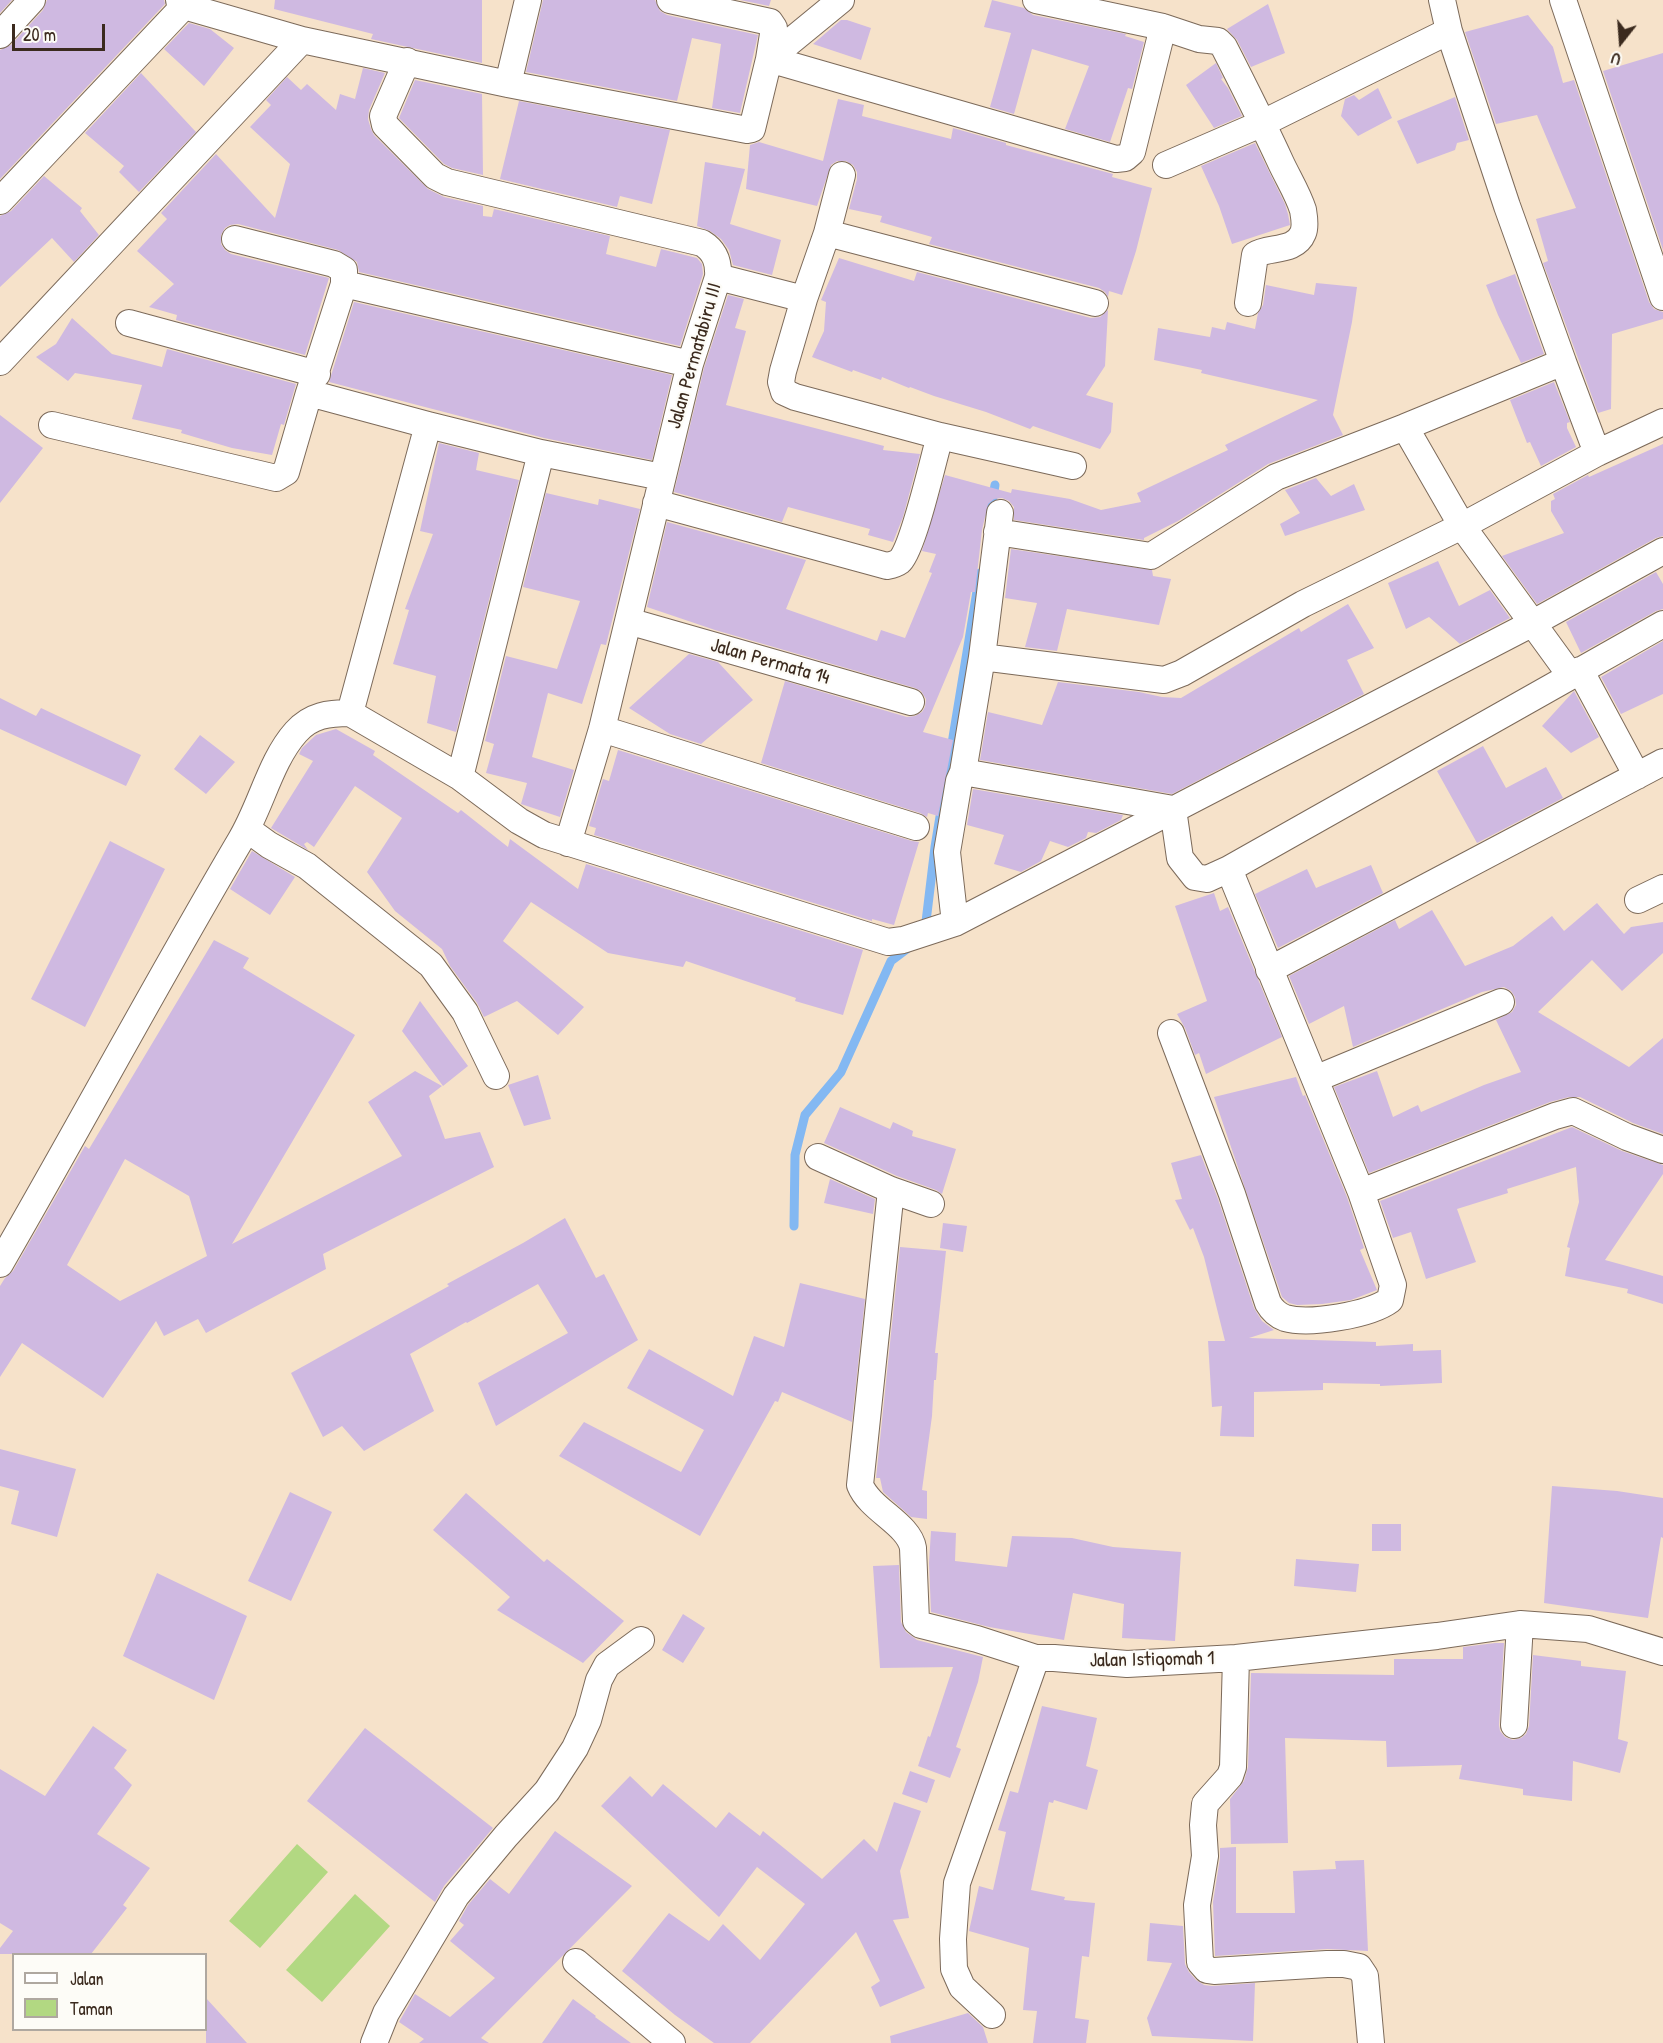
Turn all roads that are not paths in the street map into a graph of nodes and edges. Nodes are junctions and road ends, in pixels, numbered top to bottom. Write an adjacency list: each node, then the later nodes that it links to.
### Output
1 (32, 0): 11 (street)
2 (528, 0): 15 (street)
3 (670, 0): 13 (street)
4 (841, 0): 13 (street)
5 (1037, 0): 9 (street)
6 (1442, 0): 10 (street)
7 (1563, 0): 24 (street)
8 (182, 3): 12 (street); 19 (street)
9 (1163, 27): 13 (street); 16 (street)
10 (1449, 31): 16 (street); 30 (street)
11 (0, 35)
12 (302, 40): 14 (street); 29 (street)
13 (769, 59): 15 (street)
14 (407, 61): 15 (street); 22 (street, Jalan Permatabiru III)
15 (508, 84)
16 (1263, 123): 17 (street); 27 (street)
17 (1166, 165)
18 (842, 175): 20 (street)
19 (0, 201)
20 (827, 233): 25 (street); 26 (street)
21 (235, 239): 23 (street)
22 (718, 277): 25 (street); 31 (street, Jalan Permatabiru III)
23 (344, 284): 31 (street); 32 (street)
24 (1663, 297)
25 (804, 299): 37 (street)
26 (1095, 303)
27 (1248, 303)
28 (129, 323): 32 (street)
29 (0, 362)
30 (1563, 362): 36 (street); 39 (street)
31 (690, 364): 41 (street, Jalan Permatabiru III)
32 (313, 384): 34 (street); 35 (street)
33 (1663, 422): 39 (street)
34 (52, 425)
35 (428, 425): 38 (street); 51 (street)
36 (1405, 427): 43 (street); 48 (street)
37 (940, 436): 40 (street); 42 (street)
38 (541, 453): 41 (street); 56 (street)
39 (1597, 453): 43 (street)
40 (1073, 466)
41 (662, 477): 42 (street, Jalan Permatabiru III)
42 (656, 503): 45 (street, Jalan Permatabiru III)
43 (1462, 526): 46 (street); 48 (street)
44 (1663, 551): 46 (street)
45 (628, 621): 50 (street, Jalan Permata 14); 52 (street, Jalan Permatabiru III)
46 (1533, 623): 49 (street); 57 (street)
47 (1663, 624): 49 (street)
48 (981, 657): 54 (street)
49 (1576, 673): 55 (street); 61 (street)
50 (911, 702)
51 (350, 712): 56 (street); 59 (street)
52 (602, 729): 58 (street); 60 (street, Jalan Permatabiru III)
53 (1663, 762): 55 (street)
54 (963, 772): 57 (street); 64 (street)
55 (1637, 776): 65 (street)
56 (460, 777): 60 (street)
57 (1173, 809): 61 (street); 64 (street)
58 (916, 827)
59 (247, 830): 68 (street); 75 (street)
60 (568, 843): 64 (street)
61 (1229, 868): 65 (street)
62 (1663, 888): 63 (street)
63 (1638, 900)
64 (955, 923)
65 (1269, 970): 69 (street)
66 (1501, 1002): 69 (street)
67 (1171, 1033): 73 (street)
68 (496, 1076)
69 (1315, 1079): 73 (street)
70 (1663, 1150): 73 (street)
71 (818, 1156): 72 (street)
72 (891, 1190): 74 (street); 79 (street, Jalan Istiqomah 1)
73 (1361, 1192)
74 (931, 1204)
75 (0, 1264)
76 (1520, 1624): 78 (street, Jalan Istiqomah 1); 80 (street, Jalan Istiqomah 1); 81 (street)
77 (642, 1640): 84 (street)
78 (1663, 1652)
79 (1036, 1658): 80 (street, Jalan Istiqomah 1); 83 (street)
80 (1236, 1658): 86 (street)
81 (1514, 1725)
82 (576, 1962): 85 (street)
83 (992, 2015)
84 (374, 2043)
85 (672, 2043)
86 (1371, 2043)

